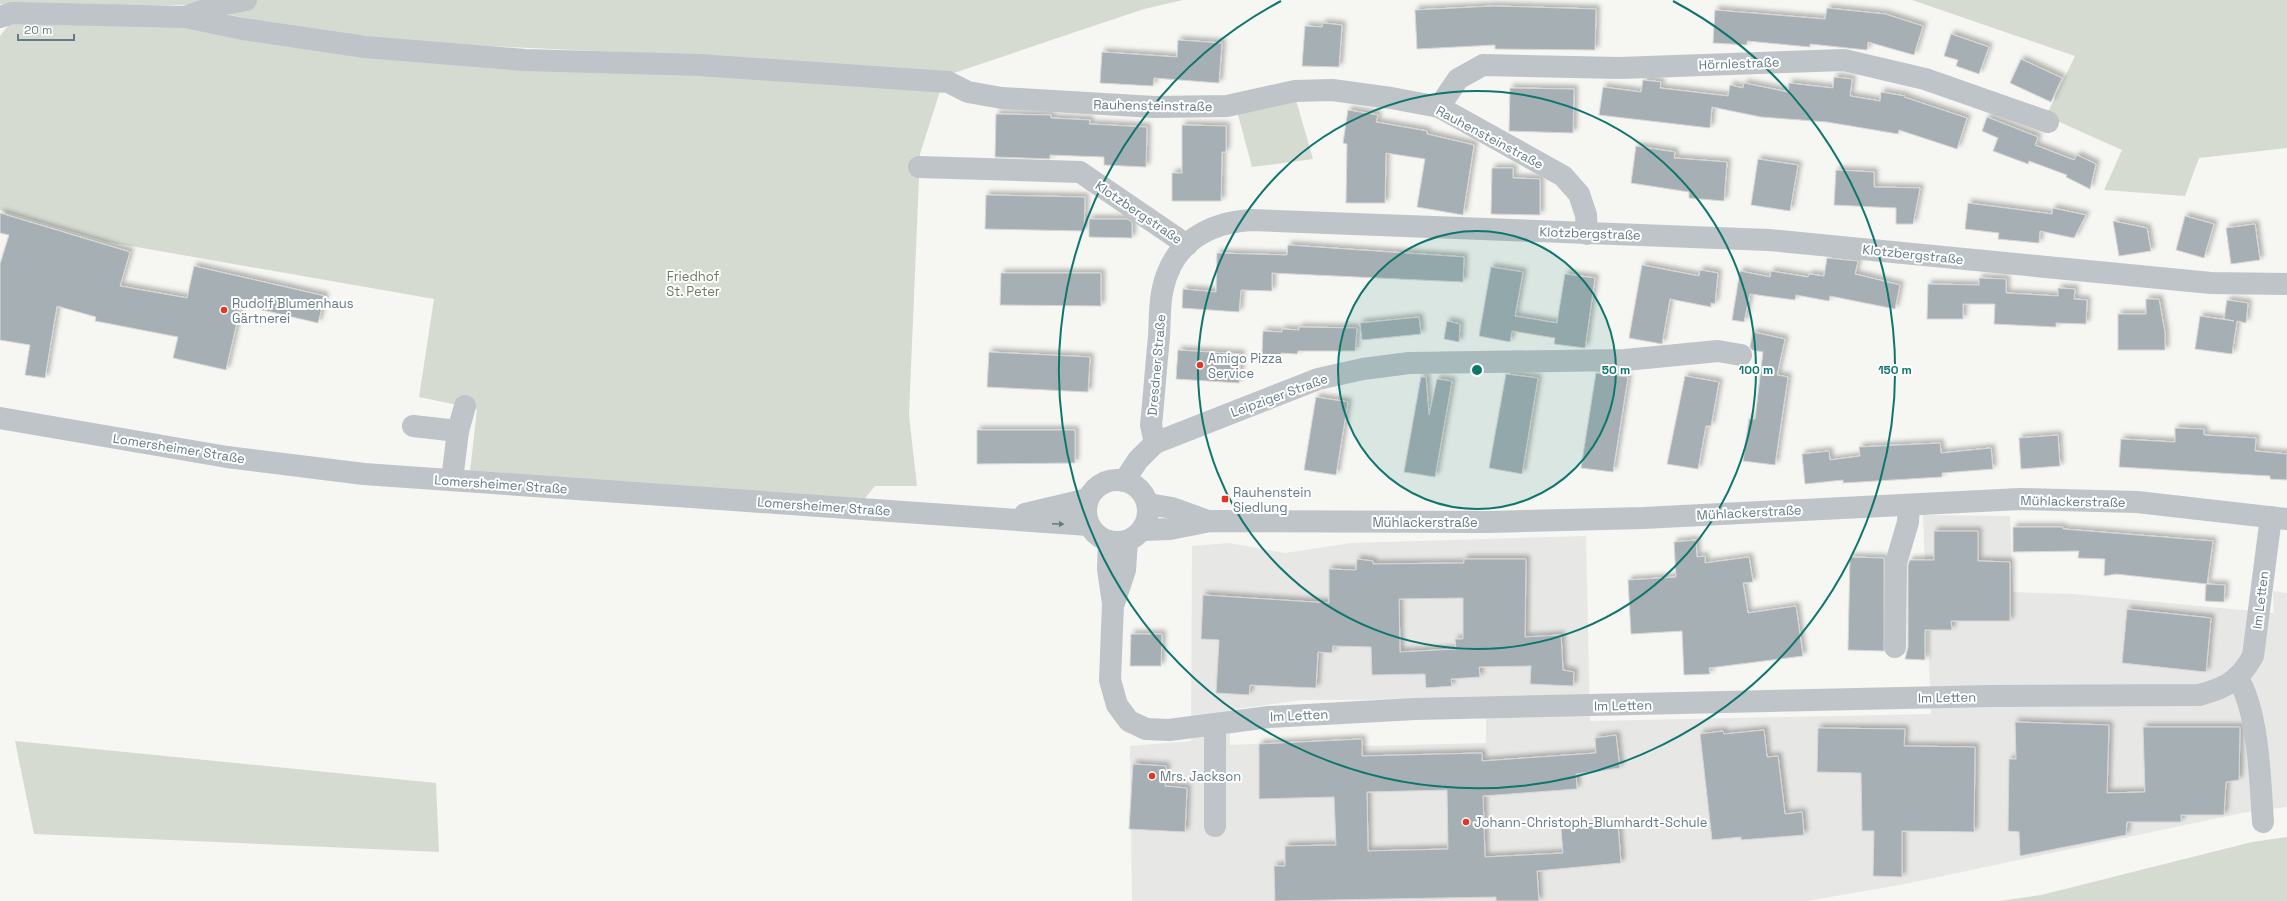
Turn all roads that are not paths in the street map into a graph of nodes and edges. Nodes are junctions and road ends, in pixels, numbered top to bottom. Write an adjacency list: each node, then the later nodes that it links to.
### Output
1 (246, 0): 3 (street)
2 (0, 17): 3 (street)
3 (185, 17): 4 (street, Rauhensteinstraße)
4 (1439, 108): 5 (street, Hörnlestraße); 7 (street, Rauhensteinstraße)
5 (2048, 122)
6 (920, 168): 8 (street, Klotzbergstraße)
7 (1587, 234): 8 (street, Klotzbergstraße); 9 (street, Klotzbergstraße)
8 (1187, 245): 15 (street, Dresdner Straße)
9 (2287, 284)
10 (1741, 355): 15 (street, Leipziger Straße)
11 (465, 406): 14 (street)
12 (0, 418): 16 (street, Lomersheimer Straße)
13 (413, 426): 14 (street)
14 (458, 431): 16 (street)
15 (1155, 443): 17 (street)
16 (452, 480): 21 (street, Lomersheimer Straße)
17 (1124, 481): 18 (street); 19 (street)
18 (1088, 499): 21 (street, Lomersheimer Straße); 24 (street)
19 (1148, 504): 23 (street, Mühlackerstraße); 25 (street)
20 (1909, 505): 22 (street, Mühlackerstraße); 23 (street, Mühlackerstraße); 26 (street)
21 (1005, 518): 24 (street, Lomersheimer Straße, one-way to 24)
22 (2279, 518): 27 (street, Im Letten)
23 (1210, 521): 25 (street, Mühlackerstraße)
24 (1089, 525): 25 (street)
25 (1126, 538): 28 (street, Im Letten)
26 (1895, 647)
27 (2237, 677): 28 (street, Im Letten); 29 (street)
28 (1215, 725): 30 (street)
29 (2263, 822)
30 (1215, 826)

